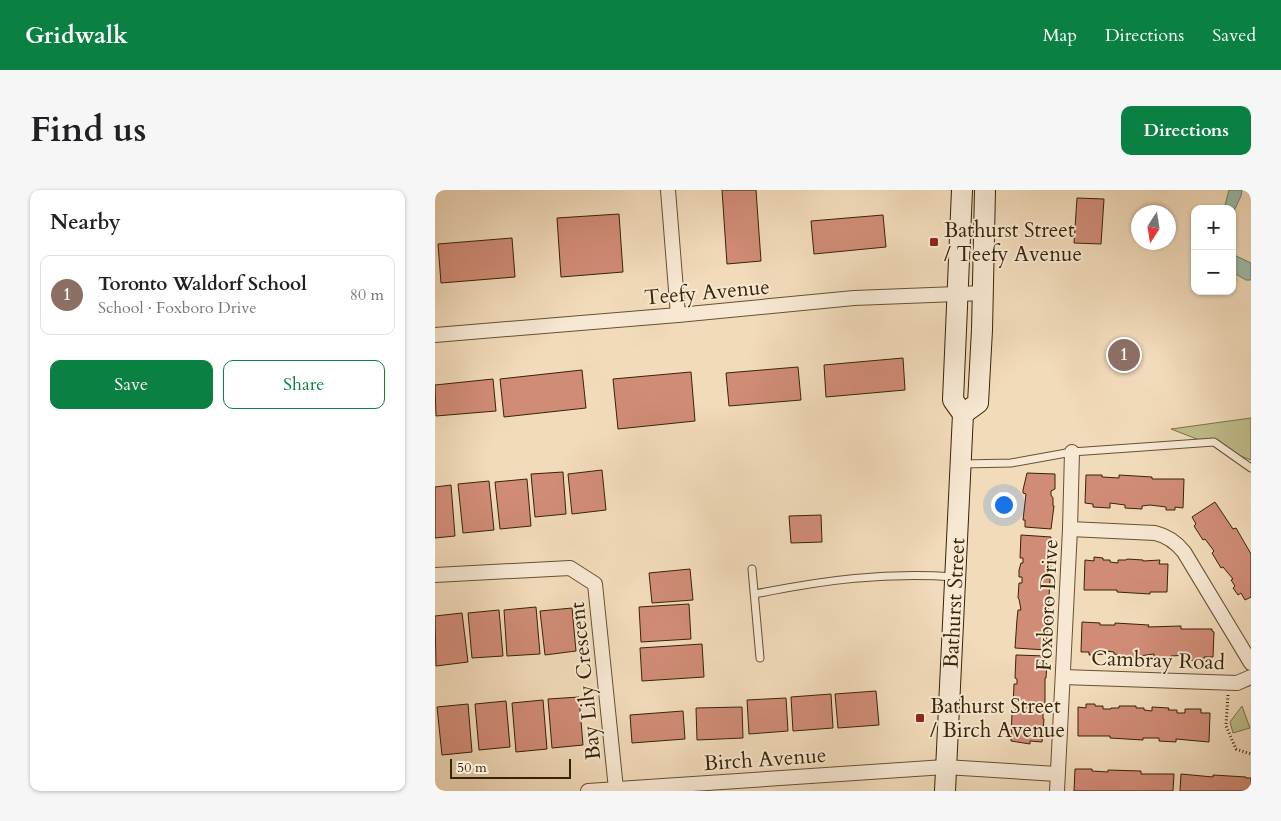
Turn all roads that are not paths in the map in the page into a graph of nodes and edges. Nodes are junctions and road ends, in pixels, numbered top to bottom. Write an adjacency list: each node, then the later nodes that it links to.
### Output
1 (668, 190): 6 (street)
2 (962, 190): 5 (main road, Bathurst Street)
3 (985, 190): 4 (main road)
4 (983, 293): 5 (street, Teefy Avenue); 8 (main road)
5 (959, 294): 6 (street, Teefy Avenue); 8 (main road, Bathurst Street)
6 (678, 316): 7 (street, Teefy Avenue)
7 (435, 335)
8 (963, 414): 10 (main road, Bathurst Street)
9 (1072, 452): 10 (lane); 11 (lane); 12 (street, Foxboro Drive)
10 (961, 464): 15 (main road, Bathurst Street)
11 (1251, 468)
12 (1070, 529): 18 (street); 19 (street, Foxboro Drive)
13 (753, 569): 16 (lane)
14 (435, 575): 23 (street, Bay Lily Crescent)
15 (955, 576): 16 (lane); 21 (main road, Bathurst Street)
16 (755, 594): 17 (lane)
17 (760, 658)
18 (1251, 663)
19 (1063, 677): 20 (street, Cambray Road); 22 (street, Foxboro Drive)
20 (1251, 677)
21 (945, 767): 22 (street, Birch Avenue); 23 (street, Birch Avenue); 25 (main road, Bathurst Street)
22 (1057, 774): 26 (street, Foxboro Drive)
23 (616, 789): 24 (street, Birch Avenue)
24 (588, 791)
25 (945, 791)
26 (1057, 791)

